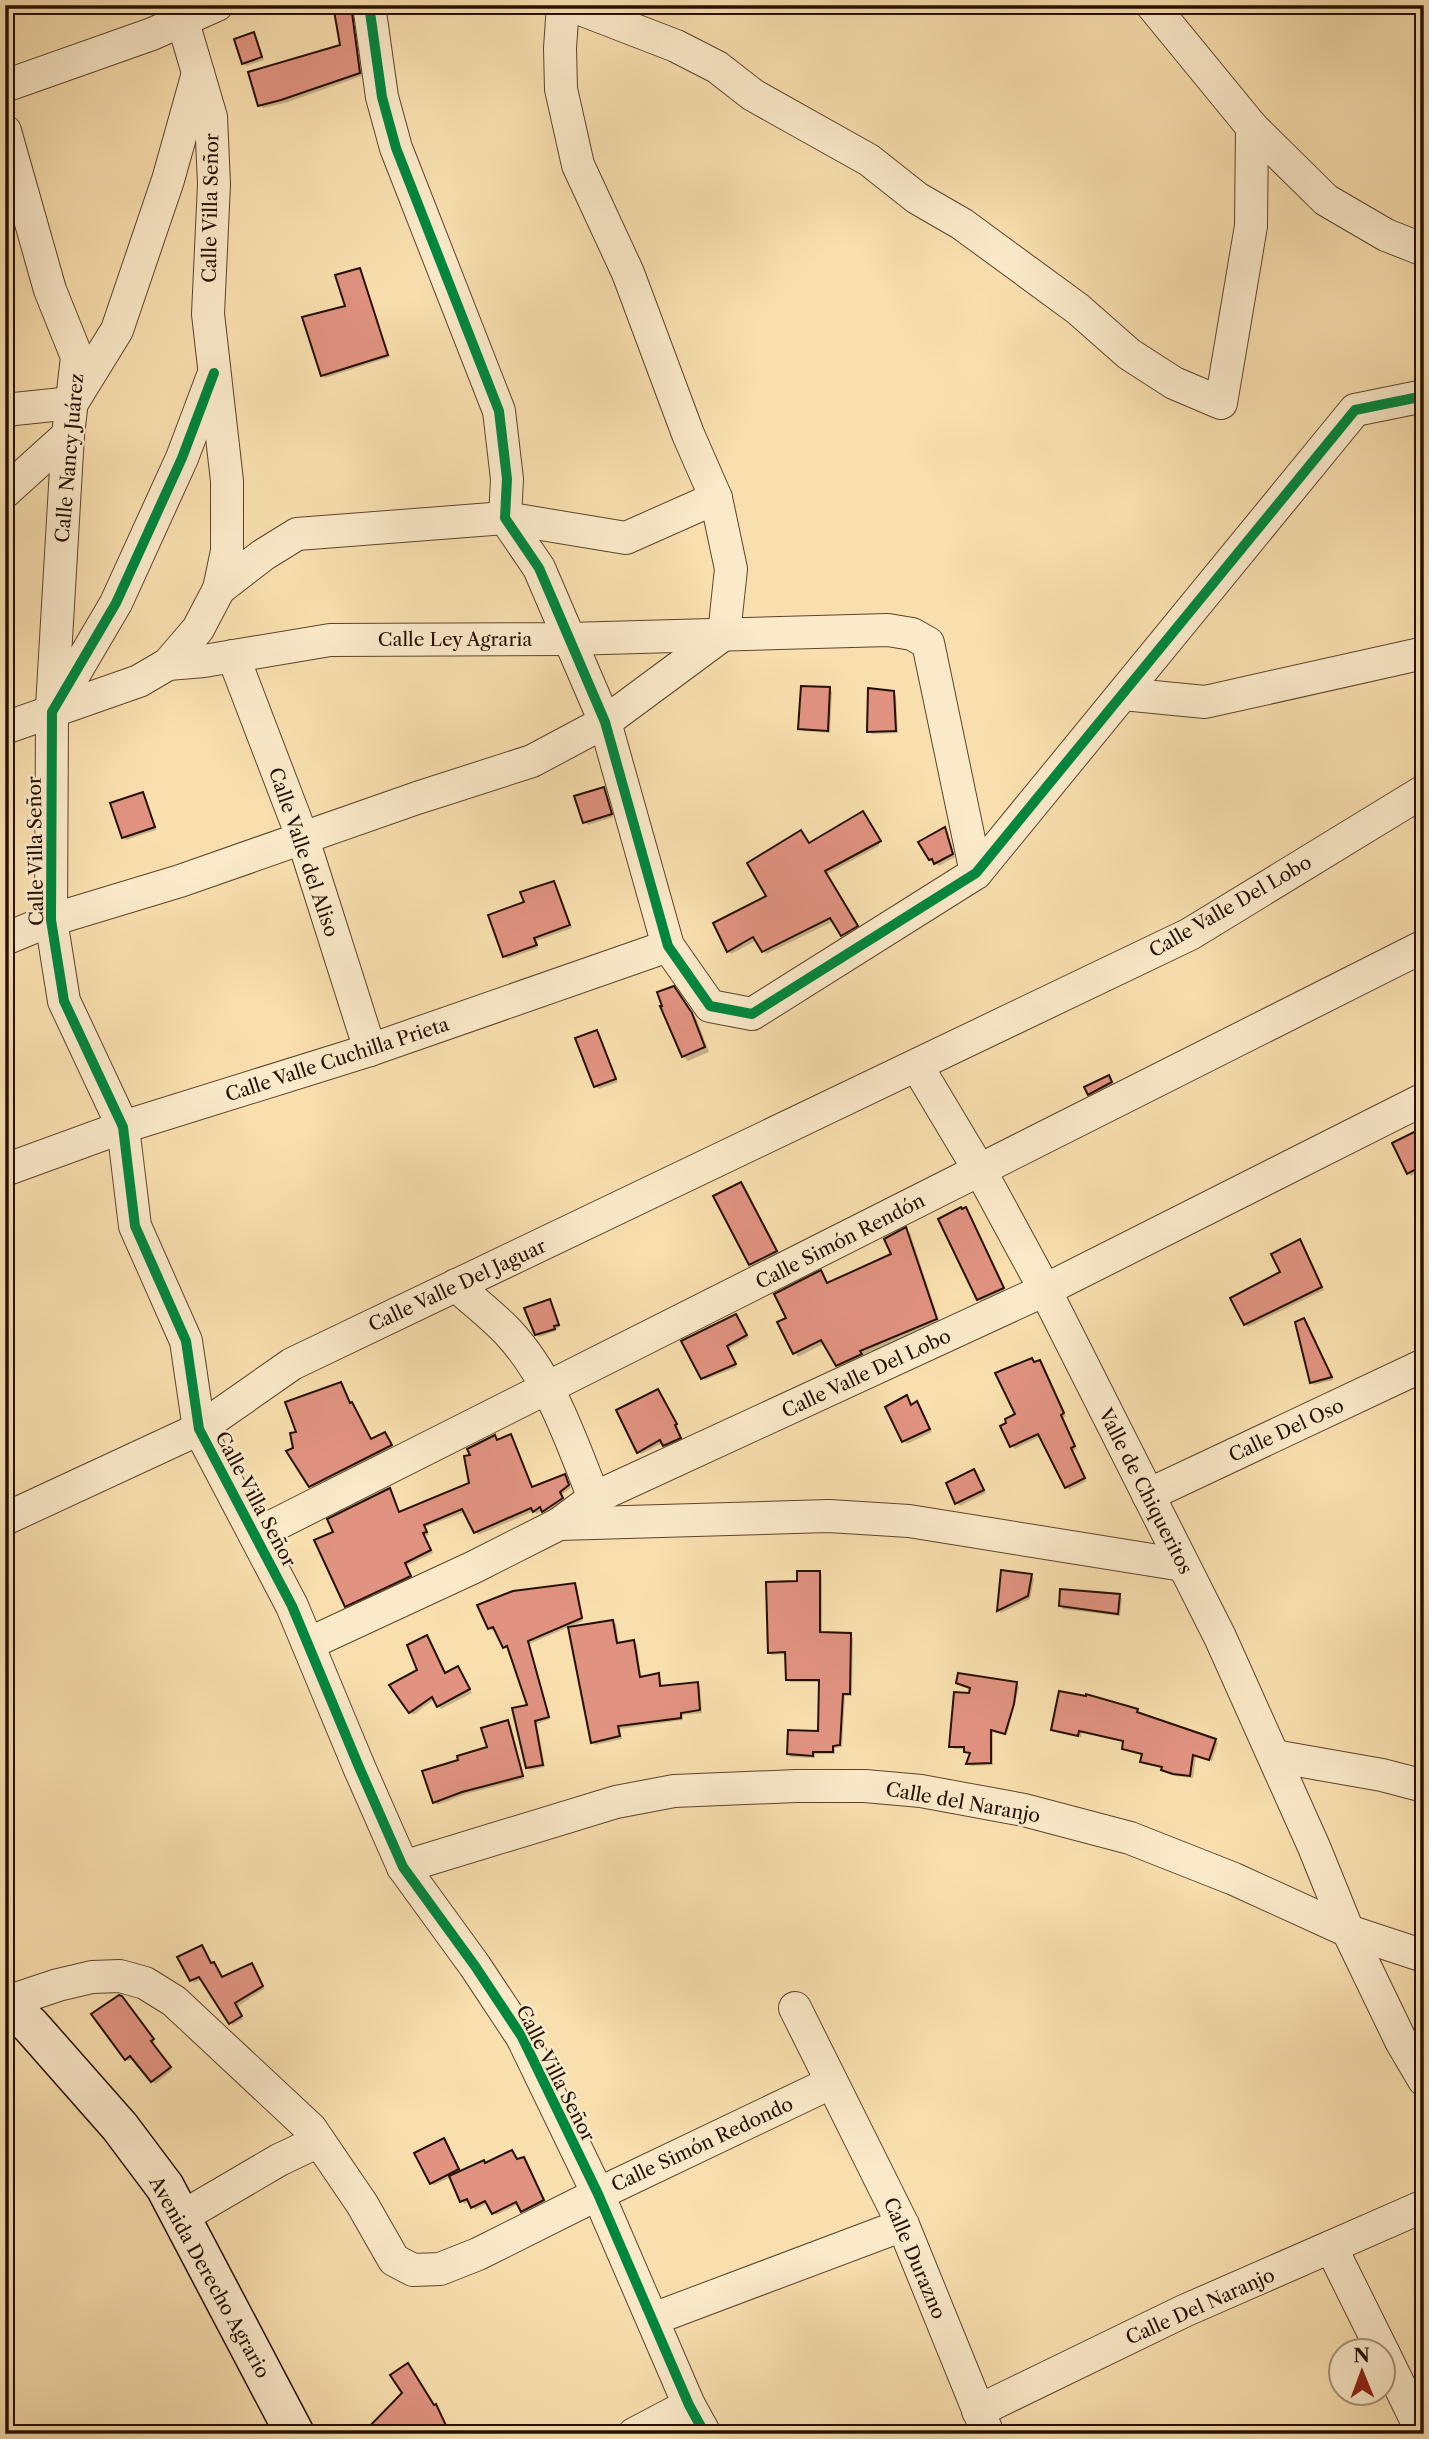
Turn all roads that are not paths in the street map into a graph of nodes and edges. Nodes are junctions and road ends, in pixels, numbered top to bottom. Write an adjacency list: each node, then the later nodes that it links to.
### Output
1 (217, 5): 6 (street)
2 (369, 5): 19 (street)
3 (563, 5): 18 (street)
4 (570, 5): 9 (street)
5 (1152, 5): 9 (street)
6 (185, 13): 7 (street, Calle Villa Señor); 8 (street)
7 (198, 71): 12 (street, Calle Villa Señor); 14 (street)
8 (5, 86)
9 (1252, 127): 11 (street)
10 (5, 131): 14 (street, Calle Nancy Juárez)
11 (1424, 250)
12 (214, 373): 20 (street, Calle Villa Señor); 27 (street, Calle Villa Señor)
13 (1420, 395): 26 (street)
14 (72, 403): 15 (street); 16 (street, Calle Nancy Juárez)
15 (5, 410)
16 (68, 435): 17 (street); 27 (street, Calle Nancy Juárez)
17 (5, 492)
18 (716, 498): 19 (street); 21 (street)
19 (505, 518): 20 (street); 22 (street)
20 (219, 589): 25 (street, Calle Villa Señor)
21 (724, 635): 22 (street, Calle Ley Agraria); 28 (street); 32 (street, Calle Ley Agraria)
22 (569, 639): 24 (street, Calle Ley Agraria); 28 (street)
23 (1424, 653): 26 (street)
24 (233, 656): 25 (street, Calle Ley Agraria); 31 (street, Calle Valle del Aliso)
25 (168, 663): 27 (street)
26 (1123, 694): 32 (street)
27 (52, 712): 29 (street); 33 (street, Calle Villa Señor)
28 (605, 722): 31 (street); 35 (street)
29 (5, 728)
30 (1424, 791): 38 (street, Calle Valle Del Lobo)
31 (303, 839): 33 (street); 37 (street, Calle Valle del Aliso)
32 (976, 873): 35 (street)
33 (51, 919): 34 (street); 40 (street, Calle Villa Señor)
34 (5, 939)
35 (668, 946): 37 (street, Calle Valle Cuchilla Prieta)
36 (1424, 946): 42 (street, Calle Simón Rendón)
37 (370, 1050): 40 (street, Calle Valle Cuchilla Prieta)
38 (917, 1066): 42 (street, Valle de Chiqueritos); 43 (street, Calle Valle Del Jaguar)
39 (1424, 1099): 44 (street, Calle Valle Del Lobo)
40 (123, 1127): 41 (street, Calle Valle Cuchilla Prieta); 47 (street, Calle Villa Señor)
41 (5, 1170)
42 (980, 1170): 44 (street, Valle de Chiqueritos); 46 (street, Calle Simón Rendón)
43 (456, 1286): 46 (street); 47 (street, Calle Valle Del Jaguar)
44 (1045, 1290): 48 (street, Valle de Chiqueritos); 49 (street, Calle Valle Del Lobo)
45 (1424, 1365): 48 (street, Calle Del Oso)
46 (546, 1388): 49 (street); 52 (street, Calle Simón Rendón)
47 (200, 1429): 50 (street, Calle Valle Del Jaguar); 52 (street, Calle Villa Señor)
48 (1148, 1495): 53 (street, Valle de Chiqueritos)
49 (594, 1498): 51 (street, Calle Valle Del Lobo)
50 (5, 1520)
51 (559, 1524): 53 (street); 54 (street, Calle Valle Del Lobo)
52 (255, 1535): 54 (street, Calle Villa Señor)
53 (1183, 1565): 55 (street, Valle de Chiqueritos)
54 (308, 1644): 57 (street, Calle Villa Señor)
55 (1274, 1756): 56 (street); 58 (street, Valle de Chiqueritos)
56 (1424, 1786)
57 (403, 1867): 58 (street, Calle del Naranjo); 65 (street, Calle Villa Señor)
58 (1348, 1931): 59 (street, Calle del Naranjo); 62 (street, Valle de Chiqueritos)
59 (1424, 1956)
60 (6, 2002): 64 (street, Calle Simón Redondo); 67 (street, Avenida Derecho Agrario)
61 (795, 2008): 63 (street, Calle Durazno)
62 (1424, 2080)
63 (833, 2086): 65 (street, Calle Simón Redondo); 68 (street, Calle Durazno)
64 (319, 2141): 65 (street, Calle Simón Redondo); 67 (street)
65 (598, 2194): 70 (street, Calle Villa Señor)
66 (1424, 2206): 69 (street, Calle Del Naranjo)
67 (180, 2218): 75 (street, Avenida Derecho Agrario)
68 (903, 2225): 70 (street); 74 (street, Calle Durazno)
69 (1331, 2247): 71 (street); 74 (street, Calle Del Naranjo)
70 (653, 2319): 73 (street, Calle Villa Señor)
71 (1376, 2338)
72 (1398, 2383): 78 (street)
73 (689, 2405): 76 (street); 77 (street, Calle Villa Señor)
74 (983, 2423)
75 (295, 2434)
76 (634, 2434)
77 (705, 2434)
78 (1423, 2434)

